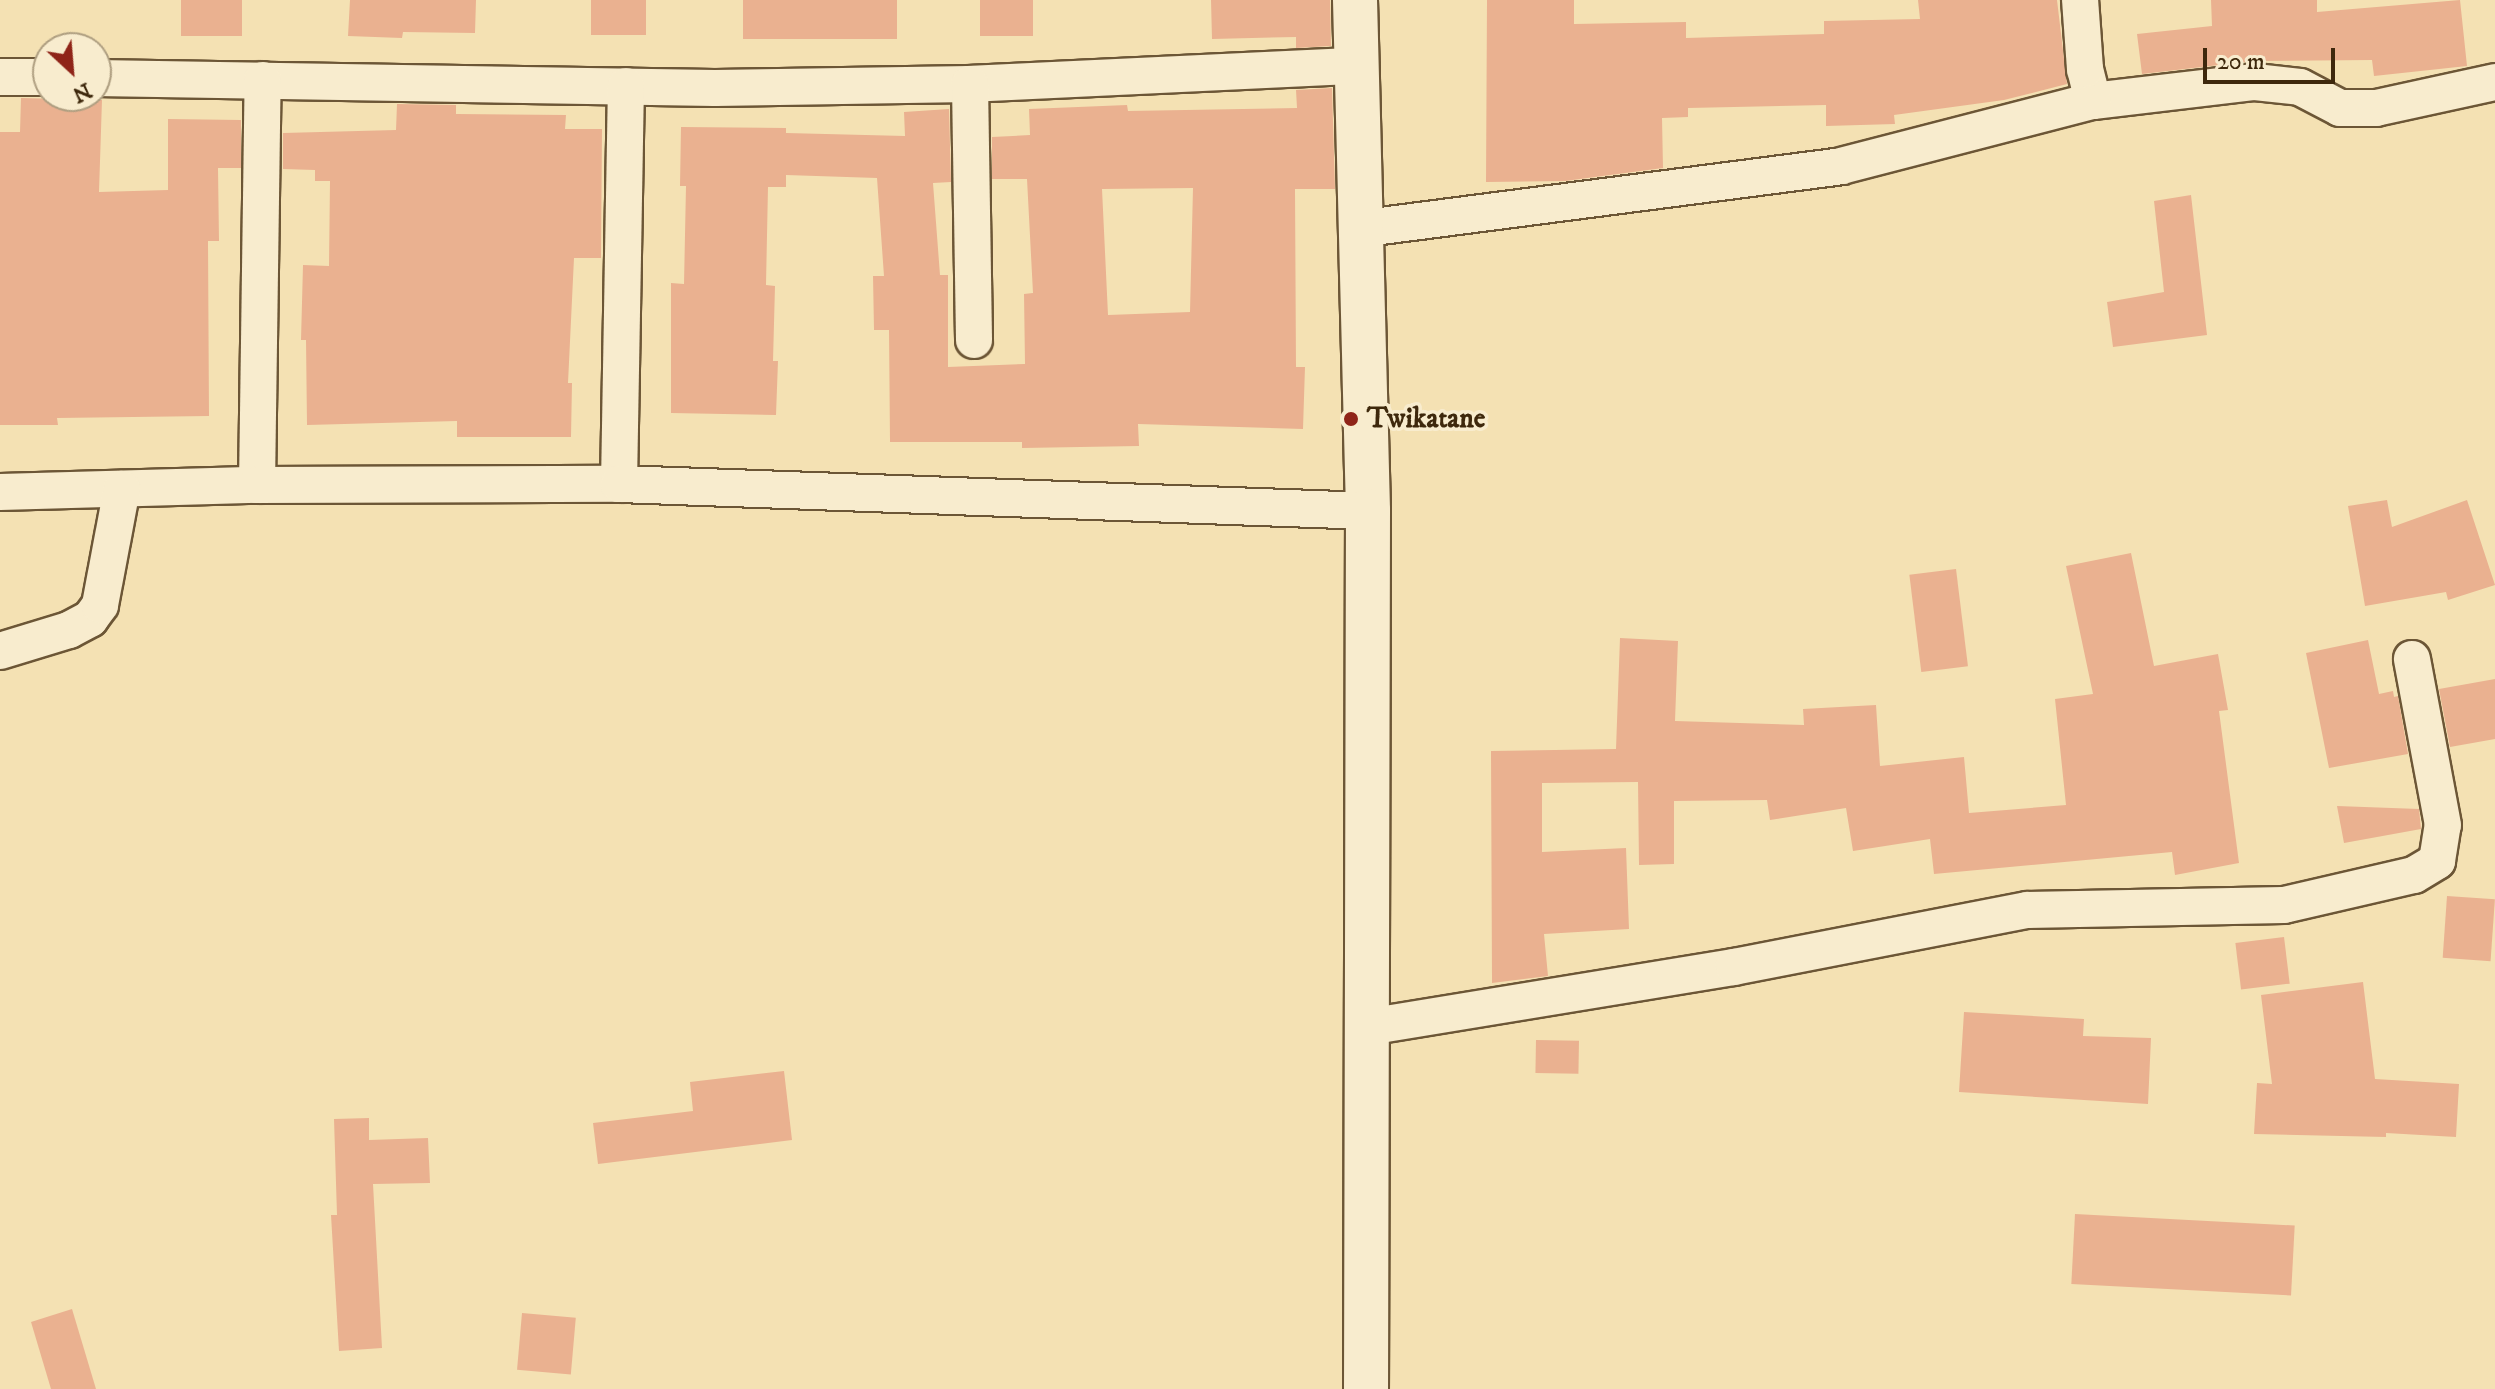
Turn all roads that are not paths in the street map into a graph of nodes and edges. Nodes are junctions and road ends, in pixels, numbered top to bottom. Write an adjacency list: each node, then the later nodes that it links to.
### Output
1 (1355, 0): 3 (street)
2 (2080, 0): 11 (street)
3 (1354, 66): 9 (street); 12 (street)
4 (0, 77): 5 (street)
5 (32, 77)
6 (112, 78): 7 (street)
7 (263, 80): 10 (street); 15 (street)
8 (2495, 82): 11 (street)
9 (970, 84): 10 (street); 13 (street)
10 (626, 86): 14 (street)
11 (2093, 101): 12 (street)
12 (1358, 229): 18 (street)
13 (974, 340)
14 (619, 484): 15 (street); 18 (street)
15 (257, 485): 16 (street)
16 (122, 489): 17 (street); 19 (street)
17 (0, 492)
18 (1368, 511): 21 (street)
19 (0, 651)
20 (2412, 659): 21 (street)
21 (1367, 1027): 22 (street)
22 (1366, 1389)

